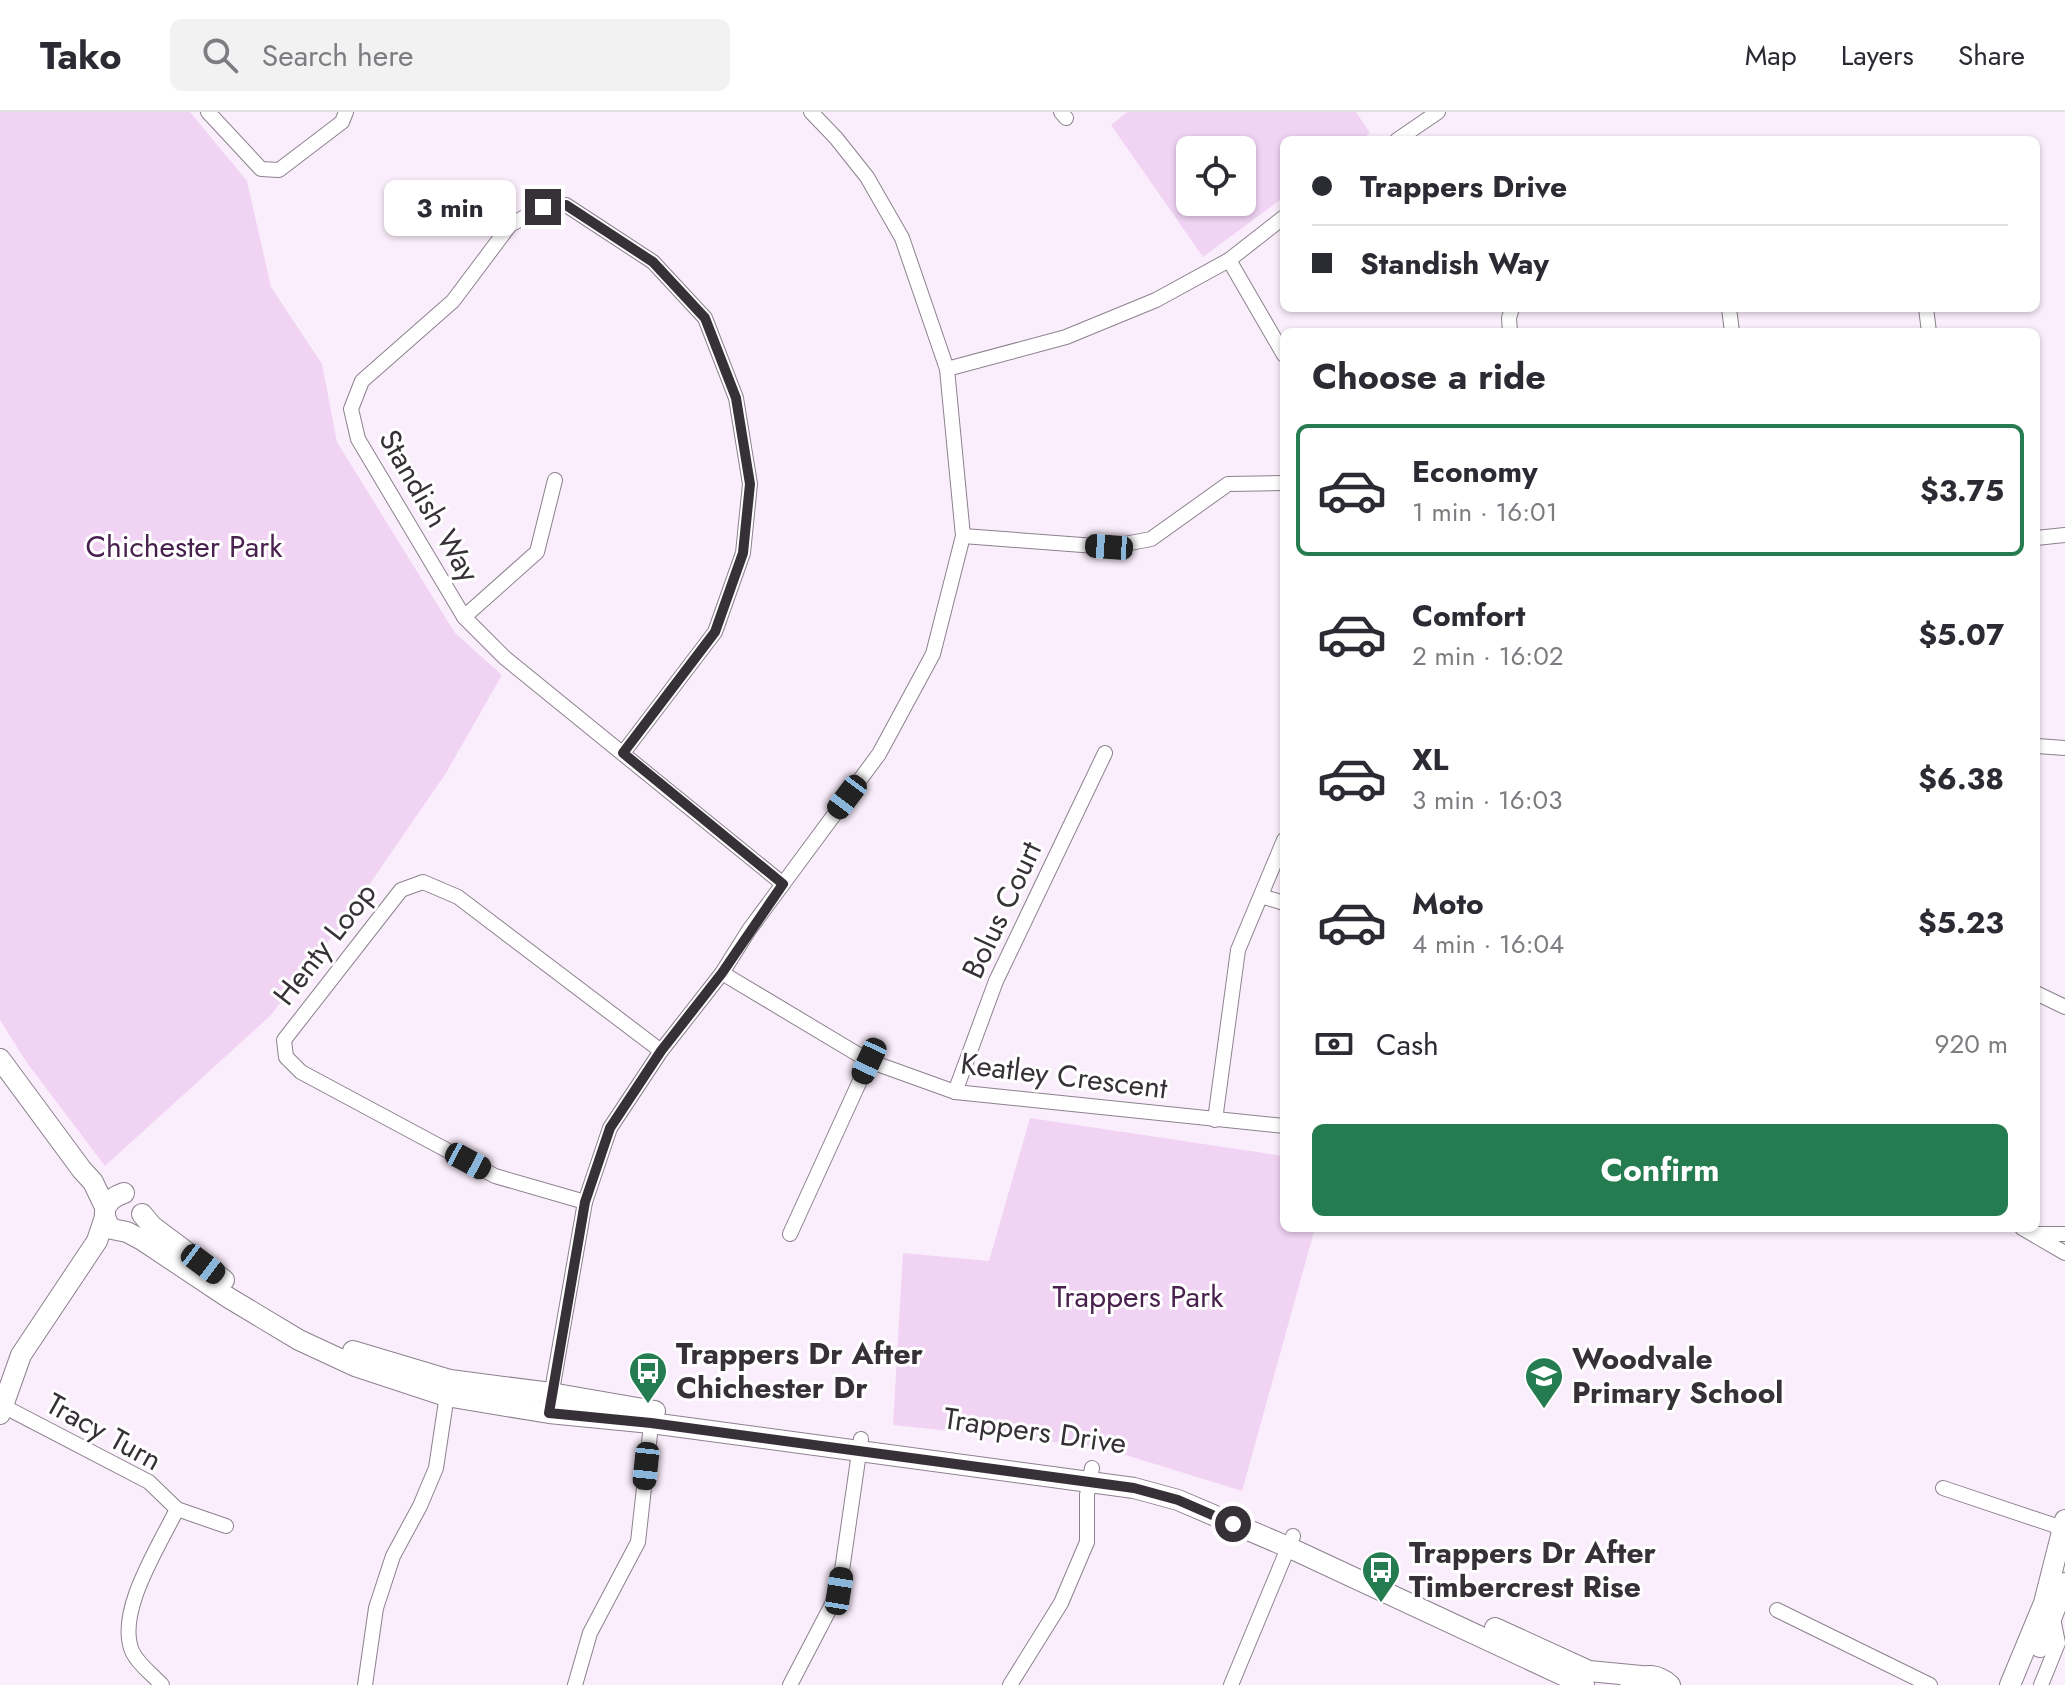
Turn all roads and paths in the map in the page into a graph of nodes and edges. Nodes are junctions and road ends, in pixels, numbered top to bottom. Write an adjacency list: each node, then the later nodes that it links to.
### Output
1 (208, 112): 2 (street)
2 (346, 112)
3 (811, 112): 9 (street)
4 (1438, 112): 5 (street)
5 (1403, 136)
6 (1280, 220): 7 (street)
7 (1229, 260): 8 (street); 9 (street)
8 (1280, 348)
9 (947, 369): 13 (street)
10 (555, 480): 15 (street)
11 (1280, 483): 13 (street)
12 (2065, 535): 14 (street)
13 (963, 536): 21 (street)
14 (2040, 538)
15 (464, 617): 18 (street, Standish Way); 18 (street, Standish Way)
16 (2040, 746): 17 (street)
17 (2065, 748)
18 (623, 753): 21 (street, Standish Way)
19 (1105, 753): 30 (street, Bolus Court)
20 (1280, 850): 22 (street)
21 (783, 884): 24 (street)
22 (1261, 896): 23 (street); 31 (street)
23 (1280, 902)
24 (722, 973): 27 (street); 29 (street, Keatley Crescent)
25 (2040, 995): 26 (street)
26 (2065, 1007)
27 (661, 1051): 35 (street); 35 (street, Henty Loop)
28 (0, 1059): 33 (main road)
29 (869, 1061): 30 (street, Keatley Crescent); 40 (street)
30 (955, 1092): 31 (street, Keatley Crescent)
31 (1215, 1120): 32 (street, Keatley Crescent)
32 (1280, 1126)
33 (93, 1182): 34 (main road); 37 (main road)
34 (124, 1193): 36 (main road); 37 (main road)
35 (585, 1202): 44 (street)
36 (142, 1214): 37 (main road); 43 (main road, Trappers Drive)
37 (114, 1222): 43 (main road, Trappers Drive); 45 (main road)
38 (2029, 1232): 42 (street)
39 (2040, 1232): 41 (street)
40 (790, 1234)
41 (2065, 1234)
42 (2065, 1253)
43 (448, 1388): 44 (main road, Trappers Drive); 59 (street)
44 (550, 1403): 46 (main road, Trappers Drive)
45 (1, 1410): 50 (street, Tracy Turn)
46 (652, 1416): 47 (main road, Trappers Drive); 60 (street)
47 (860, 1445): 48 (main road, Trappers Drive); 61 (street)
48 (1091, 1474): 53 (main road, Trappers Drive); 62 (street)
49 (1943, 1488): 52 (street)
50 (177, 1509): 51 (street, Tracy Turn); 58 (street, Tracy Turn)
51 (226, 1526)
52 (2065, 1526): 67 (main road)
53 (1290, 1542): 57 (main road, Trappers Drive); 63 (street); 64 (main road, Trappers Drive)
54 (2065, 1583): 56 (main road)
55 (1777, 1610): 66 (street)
56 (2053, 1618): 68 (main road); 69 (street)
57 (1634, 1681): 65 (main road, Trappers Drive)
58 (162, 1685)
59 (365, 1685)
60 (575, 1685)
61 (790, 1685)
62 (1010, 1685)
63 (1231, 1685)
64 (1584, 1685)
65 (1670, 1685)
66 (1930, 1685)
67 (2010, 1685)
68 (2024, 1685)
69 (2041, 1685)

